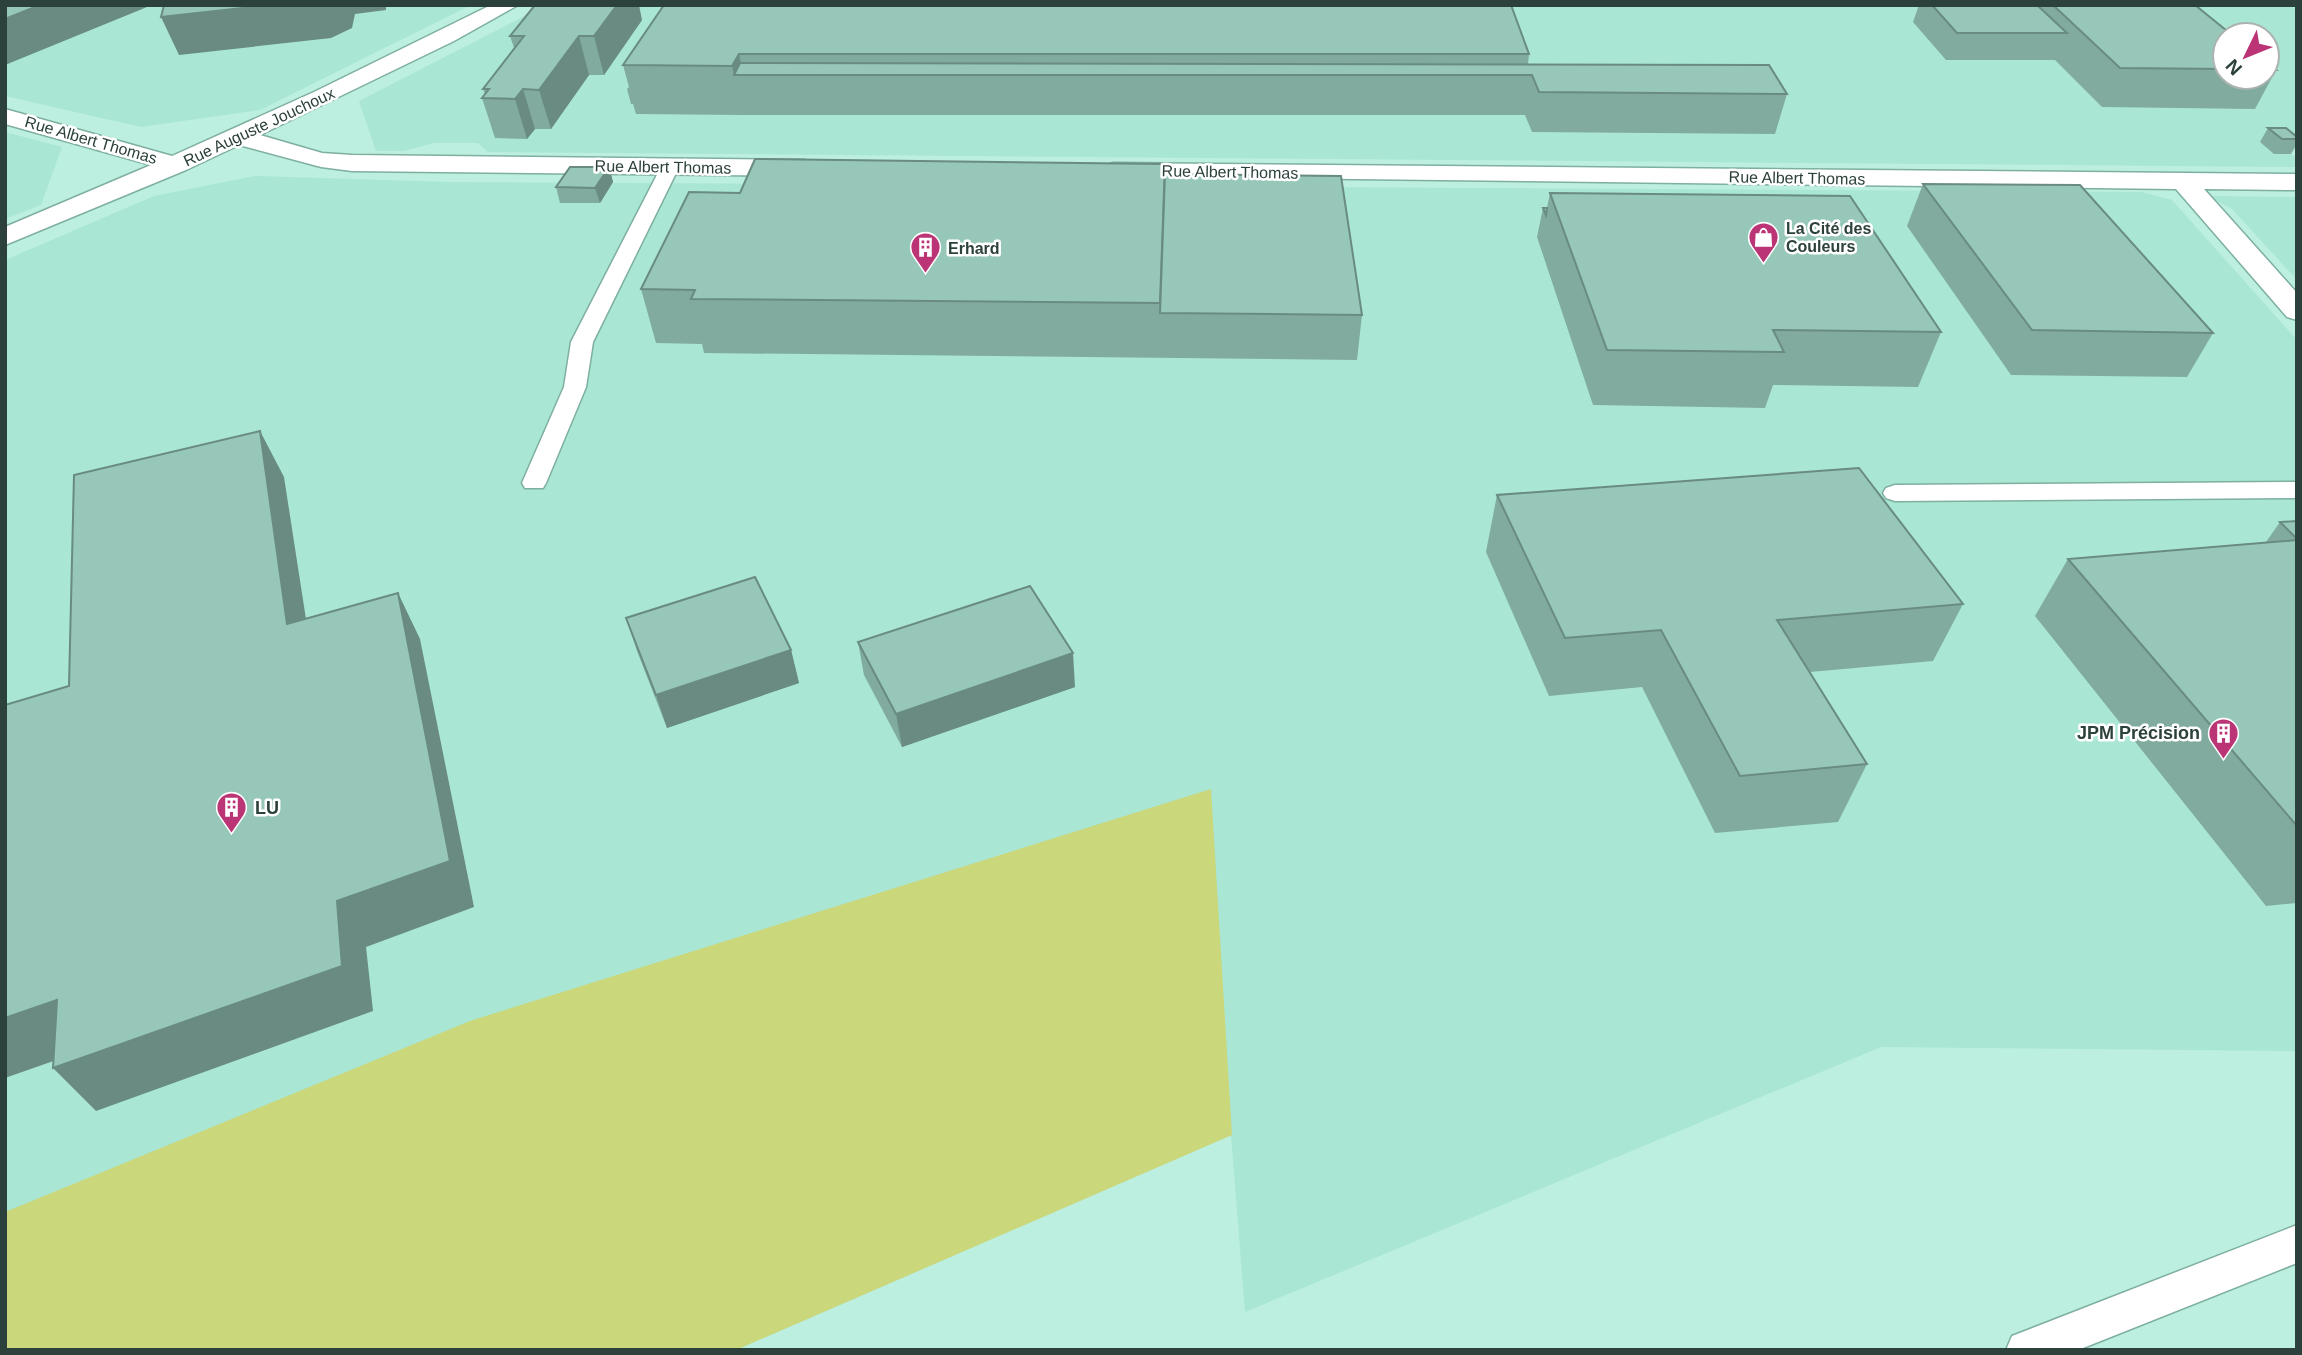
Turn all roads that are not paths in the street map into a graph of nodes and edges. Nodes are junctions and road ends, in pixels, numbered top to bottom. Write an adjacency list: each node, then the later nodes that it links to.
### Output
1 (508, 5): 3 (street, Rue Auguste Jouchoux)
2 (5, 116): 4 (street, Rue Albert Thomas)
3 (239, 137): 4 (street, Rue Auguste Jouchoux); 5 (street, Rue Albert Thomas)
4 (177, 165): 10 (street, Rue Auguste Jouchoux)
5 (670, 167): 6 (street, Rue Albert Thomas); 12 (lane)
6 (822, 168)
7 (1083, 170): 8 (street, Rue Albert Thomas)
8 (2183, 181): 9 (street, Rue Albert Thomas); 11 (street)
9 (2297, 182)
10 (5, 237)
11 (2297, 311)
12 (534, 483)
13 (2297, 490): 14 (lane)
14 (1895, 492)
15 (2297, 1244): 16 (lane)
16 (2026, 1350)

